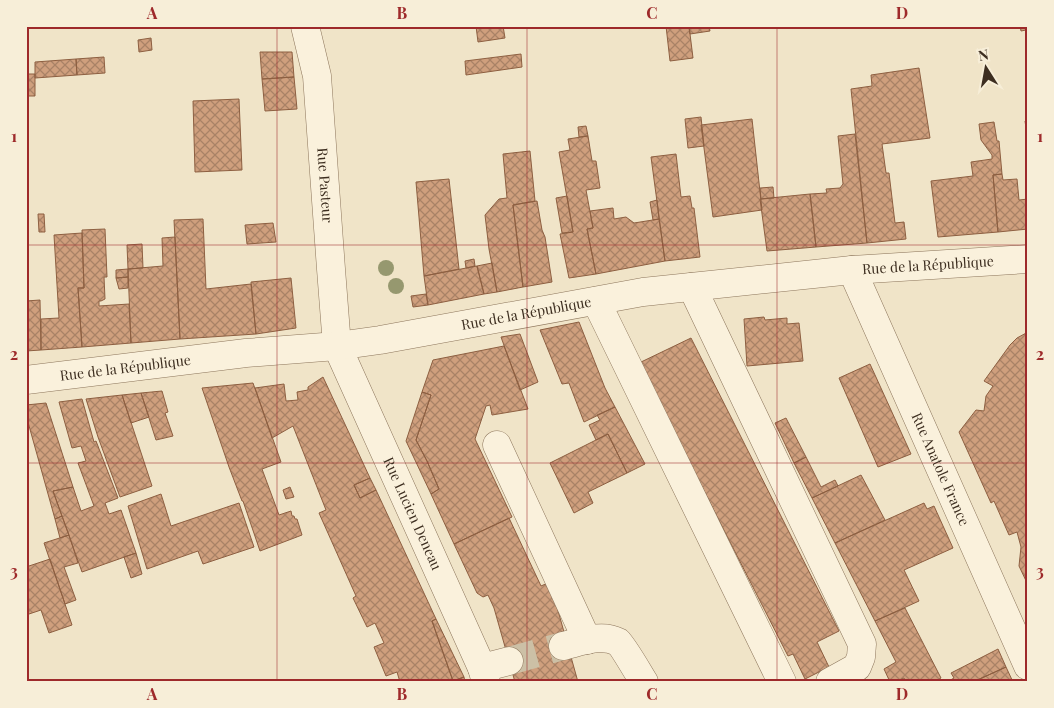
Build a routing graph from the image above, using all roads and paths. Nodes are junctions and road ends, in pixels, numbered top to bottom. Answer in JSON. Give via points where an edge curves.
{"nodes":[{"id":1,"x":305,"y":26,"type":"edge"},
{"id":2,"x":1028,"y":259,"type":"edge"},
{"id":3,"x":852,"y":270,"type":"junction"},
{"id":4,"x":692,"y":287,"type":"junction"},
{"id":5,"x":596,"y":301,"type":"junction"},
{"id":6,"x":337,"y":346,"type":"junction"},
{"id":7,"x":26,"y":380,"type":"edge"},
{"id":8,"x":497,"y":445,"type":"dead end"},
{"id":9,"x":509,"y":661,"type":"tunnel mouth"},
{"id":10,"x":1028,"y":666,"type":"edge"},
{"id":11,"x":484,"y":675,"type":"edge"},
{"id":12,"x":644,"y":682,"type":"edge"},
{"id":13,"x":782,"y":682,"type":"edge"},
{"id":14,"x":830,"y":682,"type":"edge"}],
"edges":[{"from":1,"to":6,"type":"street","name":"Rue Pasteur","via":[[317,76]]},
{"from":2,"to":3,"type":"street","name":"Rue de la République"},
{"from":3,"to":4,"type":"street","name":"Rue de la République"},
{"from":3,"to":10,"type":"street","name":"Rue Anatole France"},
{"from":4,"to":5,"type":"street","name":"Rue de la République"},
{"from":4,"to":14,"type":"street","via":[[862,644],[857,667]]},
{"from":5,"to":6,"type":"street","name":"Rue de la République"},
{"from":5,"to":13,"type":"street"},
{"from":6,"to":7,"type":"street","name":"Rue de la République","via":[[246,353]]},
{"from":6,"to":11,"type":"street","name":"Rue Lucien Deneau"},
{"from":8,"to":12,"type":"street","via":[[575,643],[606,638],[619,643]]},
{"from":9,"to":11,"type":"street"}]}
